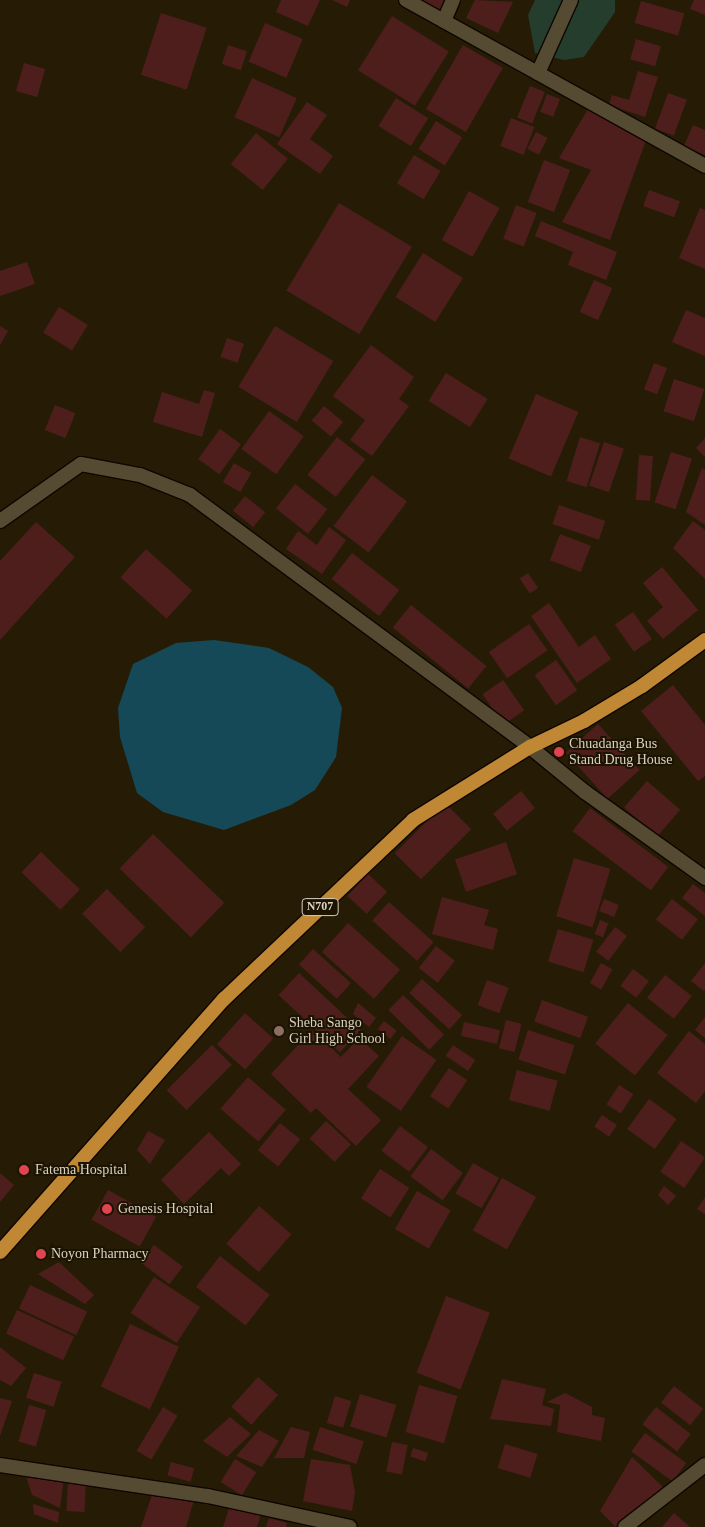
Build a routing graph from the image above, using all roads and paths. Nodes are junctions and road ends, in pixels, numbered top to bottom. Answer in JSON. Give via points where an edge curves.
{"nodes":[{"id":1,"x":406,"y":0,"type":"edge"},
{"id":2,"x":453,"y":0,"type":"edge"},
{"id":3,"x":570,"y":0,"type":"edge"},
{"id":4,"x":444,"y":21,"type":"junction"},
{"id":5,"x":538,"y":73,"type":"junction"},
{"id":6,"x":705,"y":166,"type":"edge"},
{"id":7,"x":0,"y":521,"type":"edge"},
{"id":8,"x":705,"y":640,"type":"edge"},
{"id":9,"x":530,"y":747,"type":"junction"},
{"id":10,"x":705,"y":878,"type":"edge"},
{"id":11,"x":0,"y":1252,"type":"edge"},
{"id":12,"x":0,"y":1465,"type":"edge"},
{"id":13,"x":705,"y":1465,"type":"edge"},
{"id":14,"x":350,"y":1527,"type":"edge"},
{"id":15,"x":625,"y":1527,"type":"edge"}],
"edges":[{"from":1,"to":4,"type":"street"},
{"from":2,"to":4,"type":"street"},
{"from":3,"to":5,"type":"street"},
{"from":4,"to":5,"type":"street"},
{"from":5,"to":6,"type":"street"},
{"from":7,"to":9,"type":"street","via":[[81,464],[140,475],[190,496]]},
{"from":8,"to":9,"type":"highway","number":"N707","via":[[626,696]]},
{"from":9,"to":10,"type":"street","via":[[585,792]]},
{"from":9,"to":11,"type":"highway","number":"N707","via":[[412,820],[224,999]]},
{"from":12,"to":14,"type":"street","via":[[208,1496]]},
{"from":13,"to":15,"type":"street"}]}
